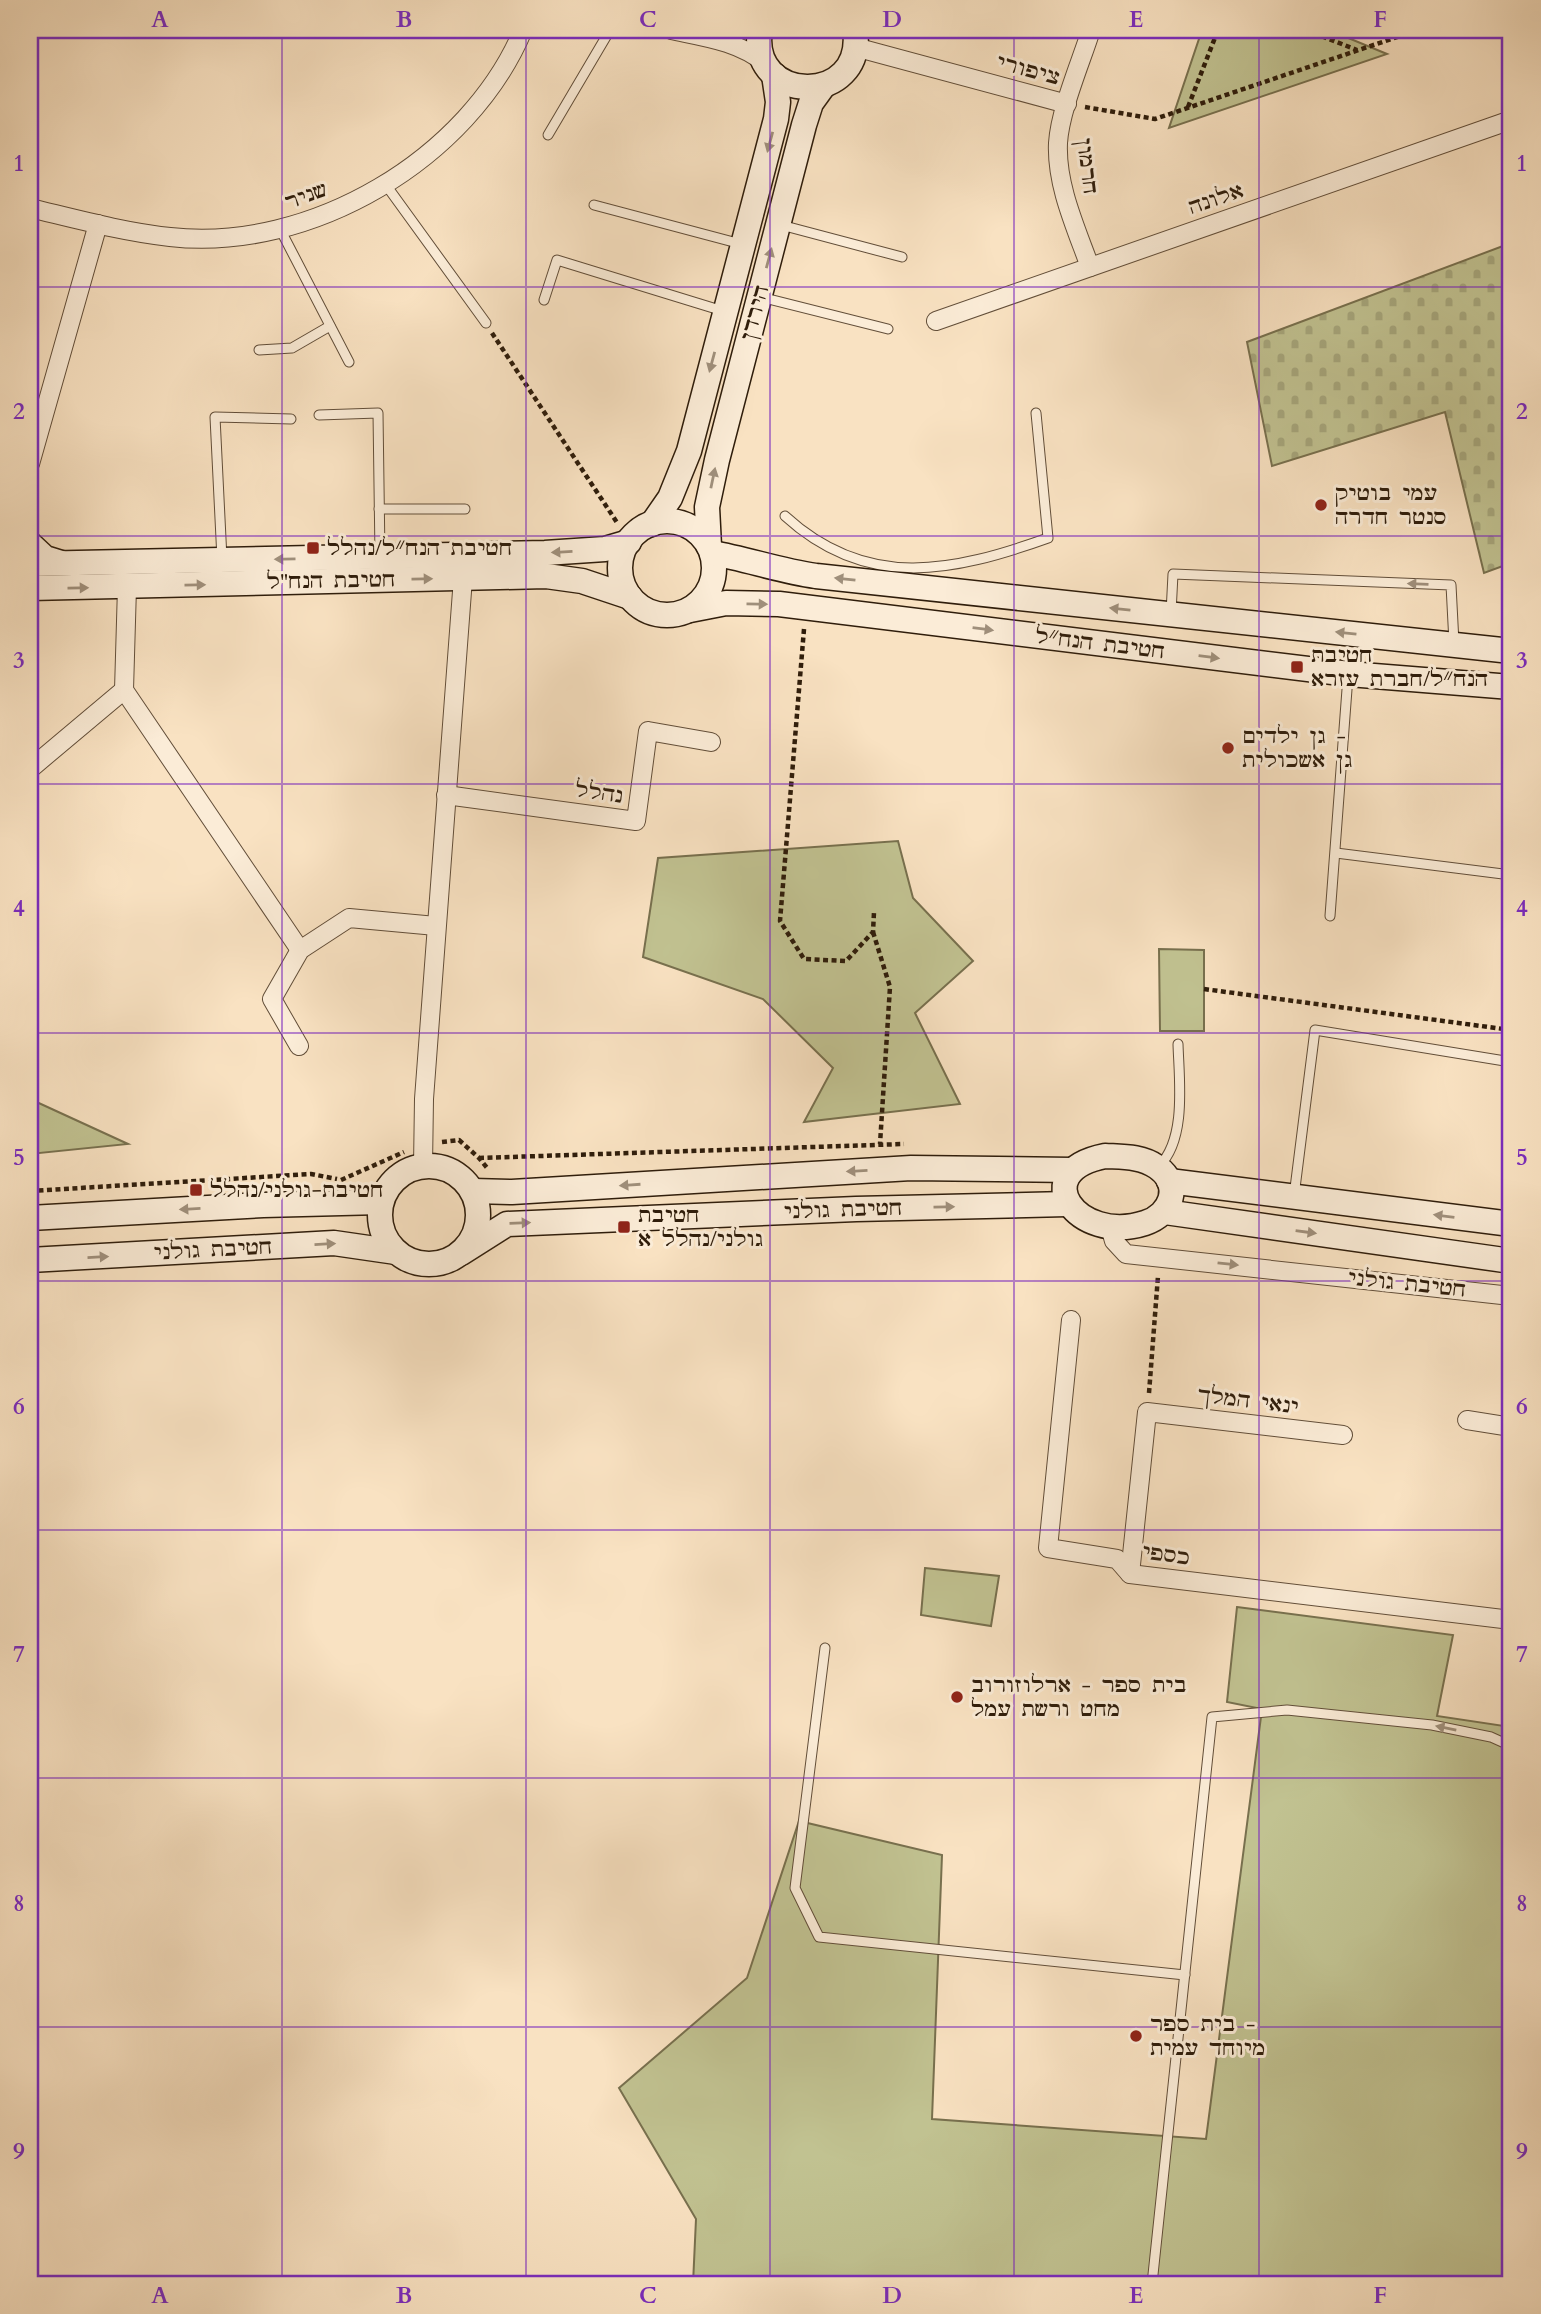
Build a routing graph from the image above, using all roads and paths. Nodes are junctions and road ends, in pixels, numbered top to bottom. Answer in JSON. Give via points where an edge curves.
{"nodes":[{"id":1,"x":523,"y":30,"type":"edge"},
{"id":2,"x":610,"y":30,"type":"edge"},
{"id":3,"x":671,"y":30,"type":"edge"},
{"id":4,"x":760,"y":30,"type":"edge"},
{"id":5,"x":1091,"y":30,"type":"edge"},
{"id":6,"x":1218,"y":30,"type":"edge"},
{"id":7,"x":1306,"y":30,"type":"edge"},
{"id":8,"x":1409,"y":30,"type":"edge"},
{"id":9,"x":855,"y":38,"type":"edge"},
{"id":10,"x":1358,"y":50,"type":"junction"},
{"id":11,"x":770,"y":69,"type":"junction"},
{"id":12,"x":824,"y":85,"type":"junction"},
{"id":13,"x":1067,"y":104,"type":"junction"},
{"id":14,"x":1188,"y":108,"type":"junction"},
{"id":15,"x":1511,"y":120,"type":"edge"},
{"id":16,"x":548,"y":135,"type":"dead end"},
{"id":17,"x":386,"y":185,"type":"junction"},
{"id":18,"x":594,"y":205,"type":"dead end"},
{"id":19,"x":30,"y":208,"type":"edge"},
{"id":20,"x":98,"y":224,"type":"junction"},
{"id":21,"x":778,"y":225,"type":"junction"},
{"id":22,"x":280,"y":229,"type":"junction"},
{"id":23,"x":743,"y":244,"type":"junction"},
{"id":24,"x":901,"y":257,"type":"dead end"},
{"id":25,"x":1090,"y":267,"type":"junction"},
{"id":26,"x":759,"y":296,"type":"junction"},
{"id":27,"x":544,"y":300,"type":"dead end"},
{"id":28,"x":725,"y":312,"type":"junction"},
{"id":29,"x":936,"y":321,"type":"dead end"},
{"id":30,"x":486,"y":323,"type":"joint"},
{"id":31,"x":330,"y":326,"type":"junction"},
{"id":32,"x":888,"y":329,"type":"dead end"},
{"id":33,"x":259,"y":350,"type":"dead end"},
{"id":34,"x":349,"y":362,"type":"dead end"},
{"id":35,"x":1036,"y":413,"type":"dead end"},
{"id":36,"x":319,"y":415,"type":"dead end"},
{"id":37,"x":291,"y":419,"type":"dead end"},
{"id":38,"x":30,"y":464,"type":"edge"},
{"id":39,"x":379,"y":509,"type":"junction"},
{"id":40,"x":465,"y":509,"type":"dead end"},
{"id":41,"x":785,"y":516,"type":"dead end"},
{"id":42,"x":652,"y":524,"type":"junction"},
{"id":43,"x":629,"y":541,"type":"junction"},
{"id":44,"x":30,"y":544,"type":"edge"},
{"id":45,"x":710,"y":549,"type":"junction"},
{"id":46,"x":380,"y":556,"type":"junction"},
{"id":47,"x":222,"y":560,"type":"junction"},
{"id":48,"x":30,"y":564,"type":"edge"},
{"id":49,"x":62,"y":564,"type":"junction"},
{"id":50,"x":901,"y":576,"type":"junction"},
{"id":51,"x":463,"y":578,"type":"junction"},
{"id":52,"x":127,"y":587,"type":"junction"},
{"id":53,"x":30,"y":588,"type":"edge"},
{"id":54,"x":630,"y":597,"type":"junction"},
{"id":55,"x":806,"y":608,"type":"junction"},
{"id":56,"x":690,"y":610,"type":"junction"},
{"id":57,"x":1171,"y":615,"type":"junction"},
{"id":58,"x":1454,"y":645,"type":"junction"},
{"id":59,"x":1511,"y":651,"type":"edge"},
{"id":60,"x":1349,"y":674,"type":"junction"},
{"id":61,"x":1511,"y":687,"type":"edge"},
{"id":62,"x":124,"y":690,"type":"junction"},
{"id":63,"x":711,"y":742,"type":"dead end"},
{"id":64,"x":30,"y":769,"type":"edge"},
{"id":65,"x":446,"y":795,"type":"junction"},
{"id":66,"x":1336,"y":853,"type":"junction"},
{"id":67,"x":1511,"y":875,"type":"edge"},
{"id":68,"x":874,"y":912,"type":"dead end"},
{"id":69,"x":1329,"y":916,"type":"dead end"},
{"id":70,"x":436,"y":926,"type":"junction"},
{"id":71,"x":873,"y":932,"type":"junction"},
{"id":72,"x":300,"y":950,"type":"junction"},
{"id":73,"x":1204,"y":989,"type":"dead end"},
{"id":74,"x":1511,"y":1030,"type":"edge"},
{"id":75,"x":1178,"y":1044,"type":"dead end"},
{"id":76,"x":299,"y":1046,"type":"dead end"},
{"id":77,"x":1511,"y":1062,"type":"edge"},
{"id":78,"x":423,"y":1166,"type":"junction"},
{"id":79,"x":879,"y":1170,"type":"junction"},
{"id":80,"x":1072,"y":1170,"type":"junction"},
{"id":81,"x":1163,"y":1174,"type":"junction"},
{"id":82,"x":341,"y":1180,"type":"dead end"},
{"id":83,"x":30,"y":1191,"type":"edge"},
{"id":84,"x":473,"y":1191,"type":"junction"},
{"id":85,"x":1294,"y":1197,"type":"junction"},
{"id":86,"x":381,"y":1202,"type":"junction"},
{"id":87,"x":1067,"y":1204,"type":"junction"},
{"id":88,"x":1165,"y":1212,"type":"junction"},
{"id":89,"x":30,"y":1217,"type":"edge"},
{"id":90,"x":1511,"y":1224,"type":"edge"},
{"id":91,"x":1110,"y":1227,"type":"junction"},
{"id":92,"x":396,"y":1252,"type":"junction"},
{"id":93,"x":461,"y":1253,"type":"junction"},
{"id":94,"x":1160,"y":1257,"type":"junction"},
{"id":95,"x":30,"y":1260,"type":"edge"},
{"id":96,"x":1511,"y":1261,"type":"edge"},
{"id":97,"x":1511,"y":1296,"type":"edge"},
{"id":98,"x":1071,"y":1320,"type":"dead end"},
{"id":99,"x":1147,"y":1412,"type":"junction"},
{"id":100,"x":1467,"y":1420,"type":"dead end"},
{"id":101,"x":1511,"y":1427,"type":"edge"},
{"id":102,"x":1343,"y":1435,"type":"dead end"},
{"id":103,"x":1130,"y":1574,"type":"junction"},
{"id":104,"x":1511,"y":1620,"type":"edge"},
{"id":105,"x":825,"y":1648,"type":"dead end"},
{"id":106,"x":1511,"y":1746,"type":"edge"},
{"id":107,"x":1185,"y":1975,"type":"junction"},
{"id":108,"x":1152,"y":2284,"type":"edge"}],
"edges":[{"from":1,"to":17,"type":"street","name":"שניר","via":[[497,77],[466,117],[428,154]]},
{"from":2,"to":16,"type":"lane"},
{"from":3,"to":11,"type":"street","via":[[732,44]]},
{"from":4,"to":11,"type":"street","name":"הירדן","via":[[760,48]]},
{"from":5,"to":13,"type":"street","name":"חרמון"},
{"from":6,"to":14,"type":"path"},
{"from":7,"to":10,"type":"path"},
{"from":8,"to":10,"type":"path"},
{"from":9,"to":12,"type":"street","name":"הירדן","via":[[847,68]]},
{"from":9,"to":13,"type":"street","name":"ציפורי"},
{"from":10,"to":14,"type":"path"},
{"from":11,"to":12,"type":"street","via":[[800,88]]},
{"from":11,"to":23,"type":"street","name":"הירדן","one_way":true,"via":[[778,102],[776,119]]},
{"from":12,"to":21,"type":"street","name":"הירדן","via":[[811,103]]},
{"from":13,"to":14,"type":"path","via":[[1155,119]]},
{"from":13,"to":25,"type":"street","name":"חרמון","via":[[1058,144],[1060,171]]},
{"from":15,"to":25,"type":"street","name":"אלונה"},
{"from":17,"to":22,"type":"street","name":"שניר","via":[[338,210]]},
{"from":17,"to":30,"type":"lane"},
{"from":18,"to":23,"type":"lane"},
{"from":19,"to":20,"type":"street","name":"שניר"},
{"from":20,"to":22,"type":"street","name":"שניר","via":[[172,237],[230,237]]},
{"from":20,"to":38,"type":"street"},
{"from":21,"to":24,"type":"lane"},
{"from":26,"to":21,"type":"street","name":"הירדן","one_way":true},
{"from":22,"to":31,"type":"lane"},
{"from":23,"to":28,"type":"street","name":"הירדן"},
{"from":25,"to":29,"type":"street","name":"אלונה"},
{"from":26,"to":32,"type":"lane"},
{"from":45,"to":26,"type":"street","name":"הירדן","one_way":true,"via":[[707,507]]},
{"from":27,"to":28,"type":"lane","via":[[557,260]]},
{"from":28,"to":42,"type":"street","name":"הירדן","one_way":true,"via":[[689,451],[670,498]]},
{"from":30,"to":43,"type":"path"},
{"from":31,"to":33,"type":"lane","via":[[292,348]]},
{"from":31,"to":34,"type":"lane"},
{"from":35,"to":50,"type":"lane","via":[[1048,538],[975,561]]},
{"from":36,"to":39,"type":"lane","via":[[378,414]]},
{"from":37,"to":47,"type":"lane","via":[[215,417]]},
{"from":39,"to":40,"type":"lane"},
{"from":39,"to":46,"type":"lane"},
{"from":41,"to":50,"type":"lane","via":[[840,554]]},
{"from":42,"to":43,"type":"street"},
{"from":42,"to":45,"type":"street","via":[[688,526]]},
{"from":43,"to":46,"type":"street","name":"חטיבת הנח\"ל","one_way":true,"via":[[577,551]]},
{"from":43,"to":54,"type":"street","via":[[621,569]]},
{"from":44,"to":49,"type":"street","via":[[45,558]]},
{"from":50,"to":45,"type":"street","name":"חטיבת הנח״ל","one_way":true,"via":[[787,572]]},
{"from":45,"to":56,"type":"street","via":[[712,582]]},
{"from":46,"to":47,"type":"street","name":"חטיבת הנח\"ל","one_way":true},
{"from":47,"to":49,"type":"street","name":"חטיבת הנח\"ל"},
{"from":48,"to":49,"type":"street","name":"חטיבת הנח\"ל"},
{"from":57,"to":50,"type":"street","name":"חטיבת הנח״ל","one_way":true},
{"from":52,"to":51,"type":"street","name":"חטיבת הנח\"ל","one_way":true},
{"from":51,"to":54,"type":"street","name":"חטיבת הנח\"ל","via":[[546,576],[582,581]]},
{"from":51,"to":65,"type":"street"},
{"from":53,"to":52,"type":"street","name":"חטיבת הנח\"ל","one_way":true},
{"from":52,"to":62,"type":"street"},
{"from":54,"to":56,"type":"street","via":[[660,615]]},
{"from":56,"to":55,"type":"street","name":"חטיבת הנח״ל","one_way":true,"via":[[726,603]]},
{"from":55,"to":60,"type":"street","name":"חטיבת הנח״ל","one_way":true},
{"from":55,"to":71,"type":"path","via":[[780,921],[804,959],[846,961]]},
{"from":58,"to":57,"type":"street","name":"חטיבת הנח״ל","one_way":true},
{"from":58,"to":57,"type":"lane","one_way":true,"via":[[1451,585],[1173,574]]},
{"from":58,"to":59,"type":"street","name":"חטיבת הנח״ל"},
{"from":60,"to":61,"type":"street","name":"חטיבת הנח״ל"},
{"from":60,"to":66,"type":"lane"},
{"from":62,"to":64,"type":"street"},
{"from":62,"to":72,"type":"street"},
{"from":63,"to":65,"type":"street","name":"נהלל","via":[[649,731],[636,821]]},
{"from":65,"to":70,"type":"street"},
{"from":66,"to":67,"type":"lane"},
{"from":66,"to":69,"type":"lane"},
{"from":68,"to":71,"type":"path"},
{"from":70,"to":72,"type":"street","via":[[349,918]]},
{"from":70,"to":78,"type":"street"},
{"from":71,"to":79,"type":"path","via":[[890,988]]},
{"from":72,"to":76,"type":"street","via":[[272,999]]},
{"from":73,"to":74,"type":"path"},
{"from":75,"to":81,"type":"lane","via":[[1179,1122]]},
{"from":77,"to":85,"type":"lane","via":[[1315,1030]]},
{"from":78,"to":84,"type":"street","via":[[452,1171]]},
{"from":78,"to":86,"type":"street","via":[[396,1177]]},
{"from":79,"to":80,"type":"street","name":"חטיבת גולני"},
{"from":79,"to":84,"type":"street","name":"חטיבת גולני","one_way":true},
{"from":80,"to":81,"type":"street","via":[[1105,1156],[1138,1158]]},
{"from":80,"to":87,"type":"street","via":[[1065,1187]]},
{"from":81,"to":85,"type":"street"},
{"from":81,"to":88,"type":"street","via":[[1173,1197]]},
{"from":82,"to":83,"type":"path","via":[[312,1174]]},
{"from":84,"to":93,"type":"street","via":[[478,1224]]},
{"from":90,"to":85,"type":"street","one_way":true},
{"from":86,"to":89,"type":"street","name":"חטיבת גולני","one_way":true},
{"from":86,"to":92,"type":"street","via":[[381,1230]]},
{"from":87,"to":91,"type":"street","via":[[1077,1214]]},
{"from":93,"to":87,"type":"street","name":"חטיבת גולני","one_way":true,"via":[[507,1224]]},
{"from":88,"to":91,"type":"street","via":[[1143,1224]]},
{"from":88,"to":96,"type":"street","name":"חטיבת גולני","one_way":true},
{"from":91,"to":94,"type":"street","name":"חטיבת גולני","via":[[1114,1241],[1126,1254]]},
{"from":92,"to":93,"type":"street","via":[[428,1264]]},
{"from":95,"to":92,"type":"street","name":"חטיבת גולני","one_way":true,"via":[[334,1243]]},
{"from":94,"to":97,"type":"street","name":"חטיבת גולני","one_way":true},
{"from":94,"to":99,"type":"path"},
{"from":98,"to":103,"type":"street","name":"כספי","via":[[1048,1548],[1116,1559]]},
{"from":99,"to":102,"type":"street","name":"ינאי המלך"},
{"from":99,"to":103,"type":"street"},
{"from":100,"to":101,"type":"street"},
{"from":103,"to":104,"type":"street","name":"כספי"},
{"from":105,"to":107,"type":"lane","via":[[795,1888],[819,1937]]},
{"from":106,"to":107,"type":"lane","one_way":true,"via":[[1491,1737],[1432,1725],[1287,1710],[1212,1717]]},
{"from":107,"to":108,"type":"lane"}]}
